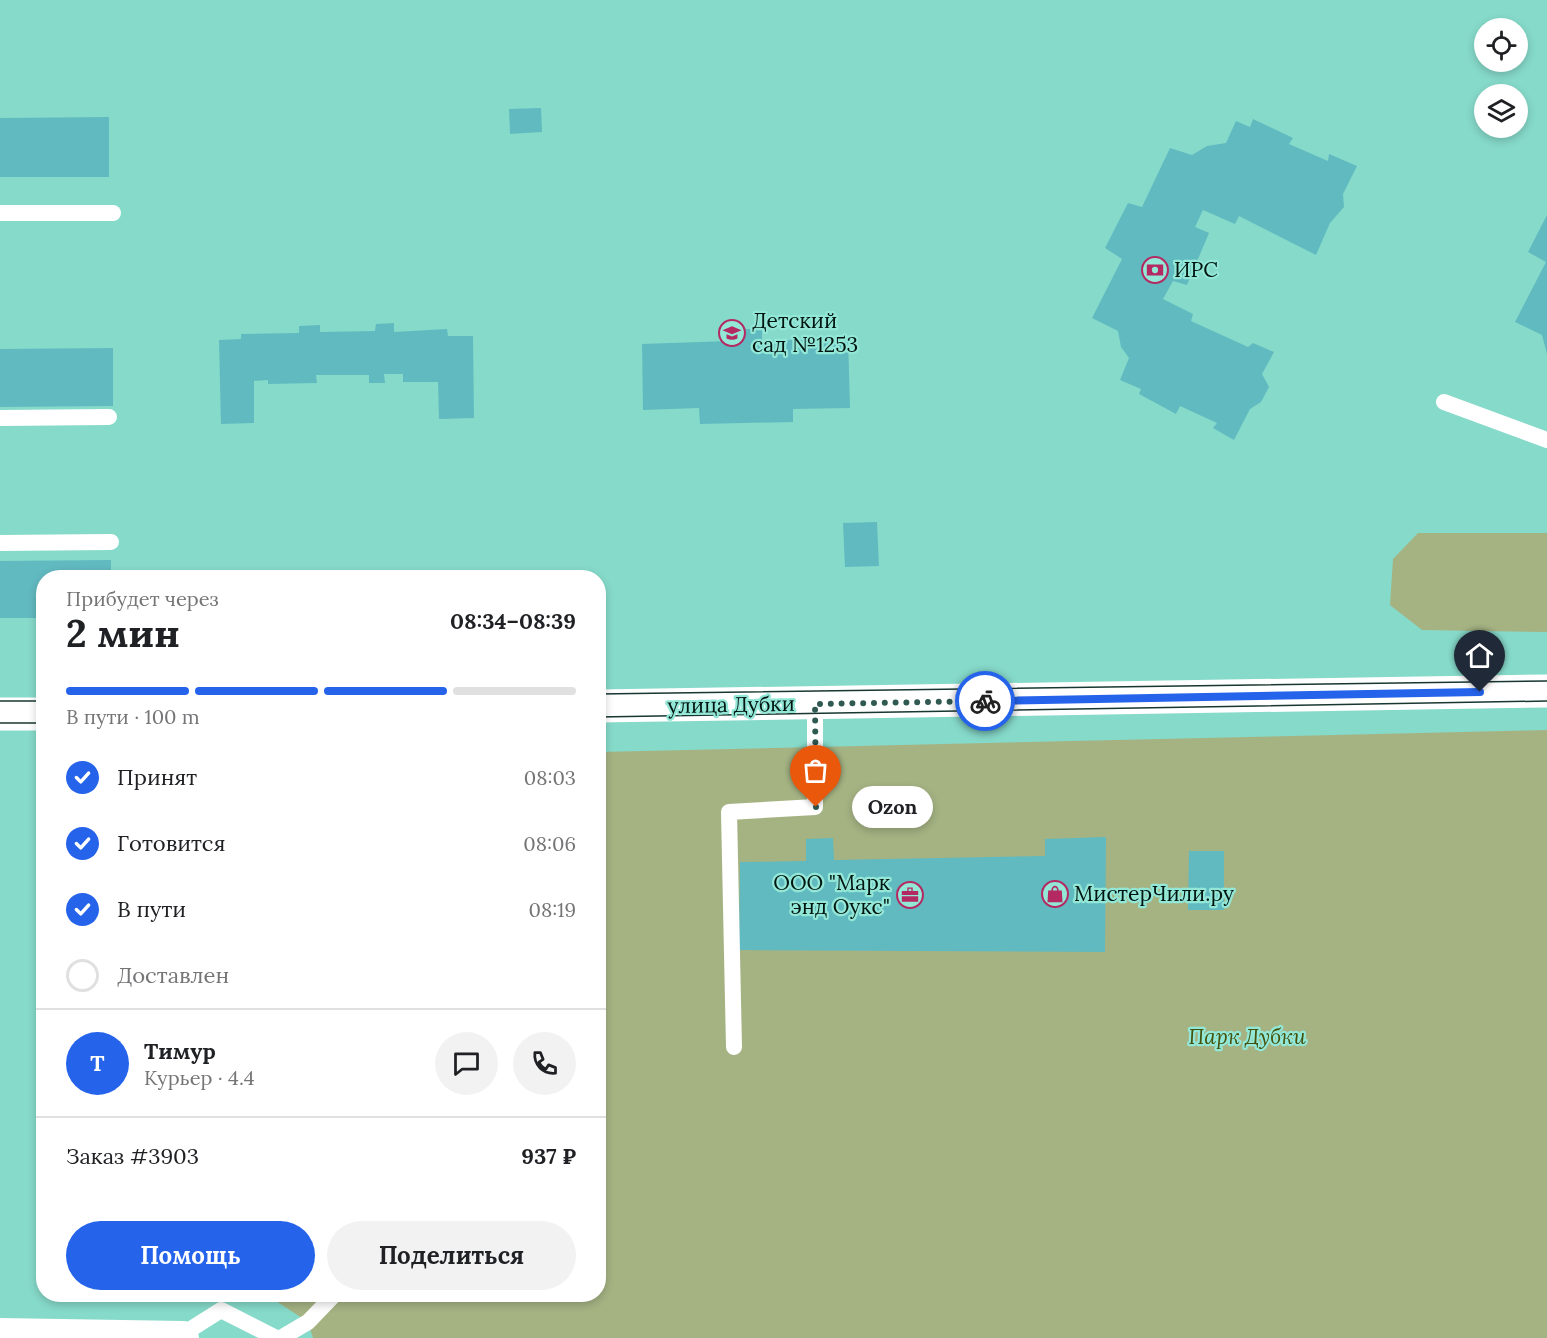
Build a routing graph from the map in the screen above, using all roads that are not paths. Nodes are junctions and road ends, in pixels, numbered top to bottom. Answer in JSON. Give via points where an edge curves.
{"nodes":[{"id":1,"x":0,"y":213,"type":"edge"},
{"id":2,"x":113,"y":213,"type":"dead end"},
{"id":3,"x":1444,"y":402,"type":"dead end"},
{"id":4,"x":110,"y":417,"type":"dead end"},
{"id":5,"x":0,"y":418,"type":"edge"},
{"id":6,"x":1547,"y":440,"type":"edge"},
{"id":7,"x":111,"y":542,"type":"dead end"},
{"id":8,"x":0,"y":543,"type":"edge"},
{"id":9,"x":1547,"y":691,"type":"edge"},
{"id":10,"x":815,"y":704,"type":"junction"},
{"id":11,"x":606,"y":706,"type":"edge"},
{"id":12,"x":0,"y":714,"type":"edge"},
{"id":13,"x":36,"y":714,"type":"edge"},
{"id":14,"x":734,"y":1047,"type":"dead end"},
{"id":15,"x":327,"y":1302,"type":"edge"},
{"id":16,"x":0,"y":1331,"type":"edge"},
{"id":17,"x":184,"y":1336,"type":"edge"},
{"id":18,"x":276,"y":1338,"type":"edge"},
{"id":19,"x":281,"y":1338,"type":"edge"}],
"edges":[{"from":1,"to":2,"type":"lane"},
{"from":3,"to":6,"type":"lane"},
{"from":4,"to":5,"type":"lane"},
{"from":7,"to":8,"type":"lane"},
{"from":9,"to":10,"type":"street","name":"улица Дубки"},
{"from":10,"to":11,"type":"street","name":"улица Дубки"},
{"from":10,"to":14,"type":"lane","via":[[816,807],[729,812]]},
{"from":12,"to":13,"type":"street"},
{"from":15,"to":19,"type":"lane","via":[[308,1322]]},
{"from":16,"to":17,"type":"street"},
{"from":17,"to":18,"type":"lane","via":[[221,1310]]}]}
